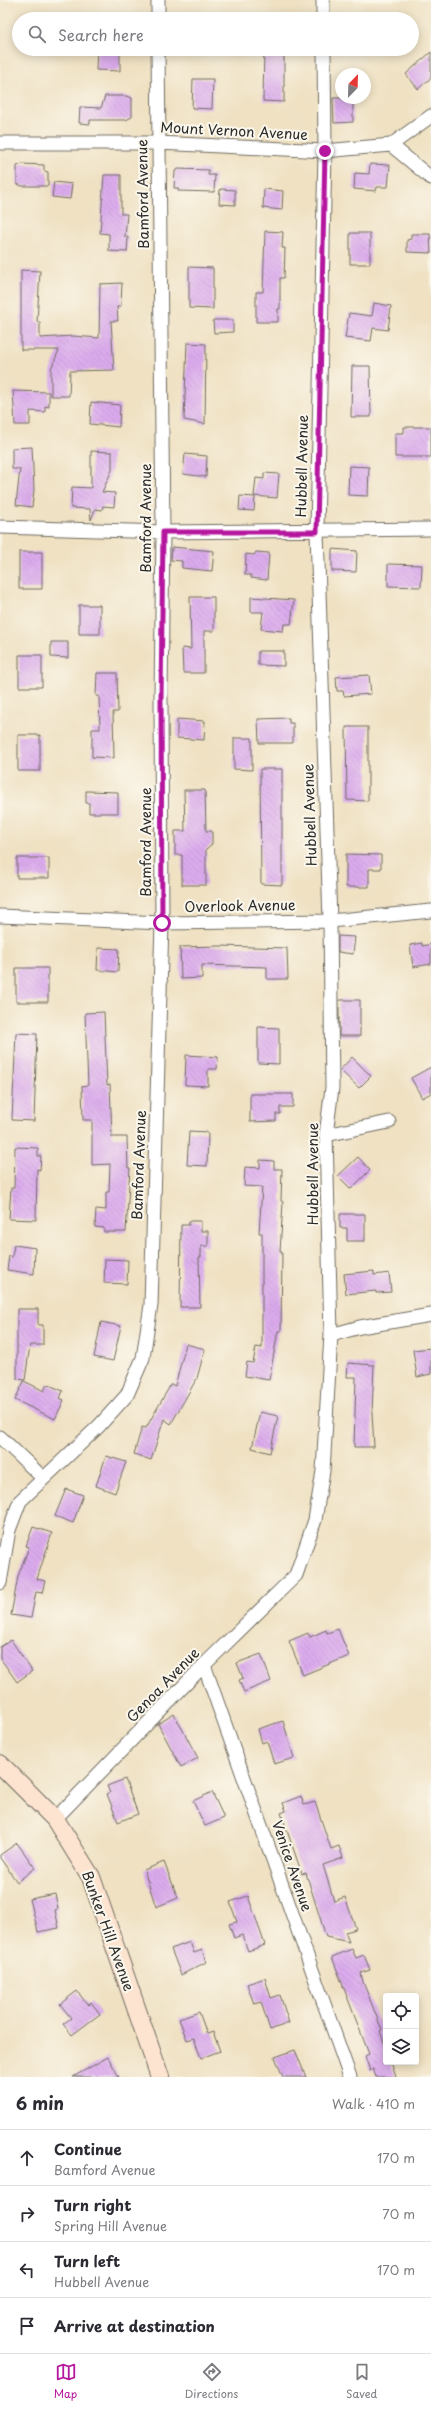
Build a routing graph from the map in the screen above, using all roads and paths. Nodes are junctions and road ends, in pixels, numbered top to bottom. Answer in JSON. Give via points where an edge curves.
{"nodes":[{"id":1,"x":158,"y":0,"type":"edge"},
{"id":2,"x":323,"y":0,"type":"edge"},
{"id":3,"x":158,"y":12,"type":"edge"},
{"id":4,"x":323,"y":12,"type":"edge"},
{"id":5,"x":158,"y":56,"type":"edge"},
{"id":6,"x":324,"y":56,"type":"edge"},
{"id":7,"x":431,"y":116,"type":"edge"},
{"id":8,"x":0,"y":143,"type":"edge"},
{"id":9,"x":158,"y":143,"type":"junction"},
{"id":10,"x":391,"y":145,"type":"junction"},
{"id":11,"x":325,"y":151,"type":"junction"},
{"id":12,"x":431,"y":178,"type":"edge"},
{"id":13,"x":0,"y":527,"type":"edge"},
{"id":14,"x":431,"y":529,"type":"edge"},
{"id":15,"x":163,"y":532,"type":"junction"},
{"id":16,"x":317,"y":532,"type":"junction"},
{"id":17,"x":431,"y":911,"type":"edge"},
{"id":18,"x":0,"y":916,"type":"edge"},
{"id":19,"x":330,"y":921,"type":"junction"},
{"id":20,"x":162,"y":923,"type":"junction"},
{"id":21,"x":389,"y":1122,"type":"dead end"},
{"id":22,"x":326,"y":1135,"type":"junction"},
{"id":23,"x":431,"y":1316,"type":"edge"},
{"id":24,"x":331,"y":1335,"type":"junction"},
{"id":25,"x":0,"y":1437,"type":"edge"},
{"id":26,"x":43,"y":1478,"type":"junction"},
{"id":27,"x":296,"y":1575,"type":"joint"},
{"id":28,"x":0,"y":1583,"type":"edge"},
{"id":29,"x":204,"y":1665,"type":"junction"},
{"id":30,"x":0,"y":1764,"type":"edge"},
{"id":31,"x":55,"y":1819,"type":"junction"},
{"id":32,"x":160,"y":2077,"type":"edge"},
{"id":33,"x":350,"y":2077,"type":"edge"}],
"edges":[{"from":1,"to":3,"type":"street"},
{"from":2,"to":4,"type":"street"},
{"from":5,"to":9,"type":"street","name":"Bamford Avenue"},
{"from":6,"to":11,"type":"street","name":"Hubbell Avenue"},
{"from":7,"to":10,"type":"street"},
{"from":8,"to":9,"type":"street","name":"Mount Vernon Avenue"},
{"from":9,"to":11,"type":"street","name":"Mount Vernon Avenue"},
{"from":9,"to":15,"type":"street","name":"Bamford Avenue"},
{"from":10,"to":11,"type":"street","name":"Mount Vernon Avenue"},
{"from":10,"to":12,"type":"street"},
{"from":11,"to":16,"type":"street","name":"Hubbell Avenue"},
{"from":13,"to":15,"type":"street"},
{"from":14,"to":16,"type":"street"},
{"from":15,"to":16,"type":"street"},
{"from":15,"to":20,"type":"street","name":"Bamford Avenue"},
{"from":16,"to":19,"type":"street","name":"Hubbell Avenue"},
{"from":17,"to":19,"type":"street","name":"Overlook Avenue"},
{"from":18,"to":20,"type":"street","name":"Overlook Avenue"},
{"from":19,"to":20,"type":"street","name":"Overlook Avenue"},
{"from":19,"to":22,"type":"street","name":"Hubbell Avenue","via":[[332,1088]]},
{"from":20,"to":26,"type":"street","name":"Bamford Avenue","via":[[151,1305],[143,1358],[127,1395],[99,1426]]},
{"from":21,"to":22,"type":"street"},
{"from":22,"to":24,"type":"street","name":"Hubbell Avenue"},
{"from":23,"to":24,"type":"street","via":[[360,1327]]},
{"from":24,"to":27,"type":"street","name":"Hubbell Avenue","via":[[323,1471],[315,1520]]},
{"from":25,"to":26,"type":"street"},
{"from":26,"to":28,"type":"street","name":"Bamford Avenue","via":[[20,1501],[9,1530]]},
{"from":27,"to":29,"type":"street","name":"Genoa Avenue"},
{"from":29,"to":31,"type":"street","name":"Genoa Avenue"},
{"from":29,"to":33,"type":"street","name":"Venice Avenue"},
{"from":30,"to":31,"type":"main road","name":"Bunker Hill Avenue"},
{"from":31,"to":32,"type":"main road","name":"Bunker Hill Avenue","via":[[90,1877]]}]}
